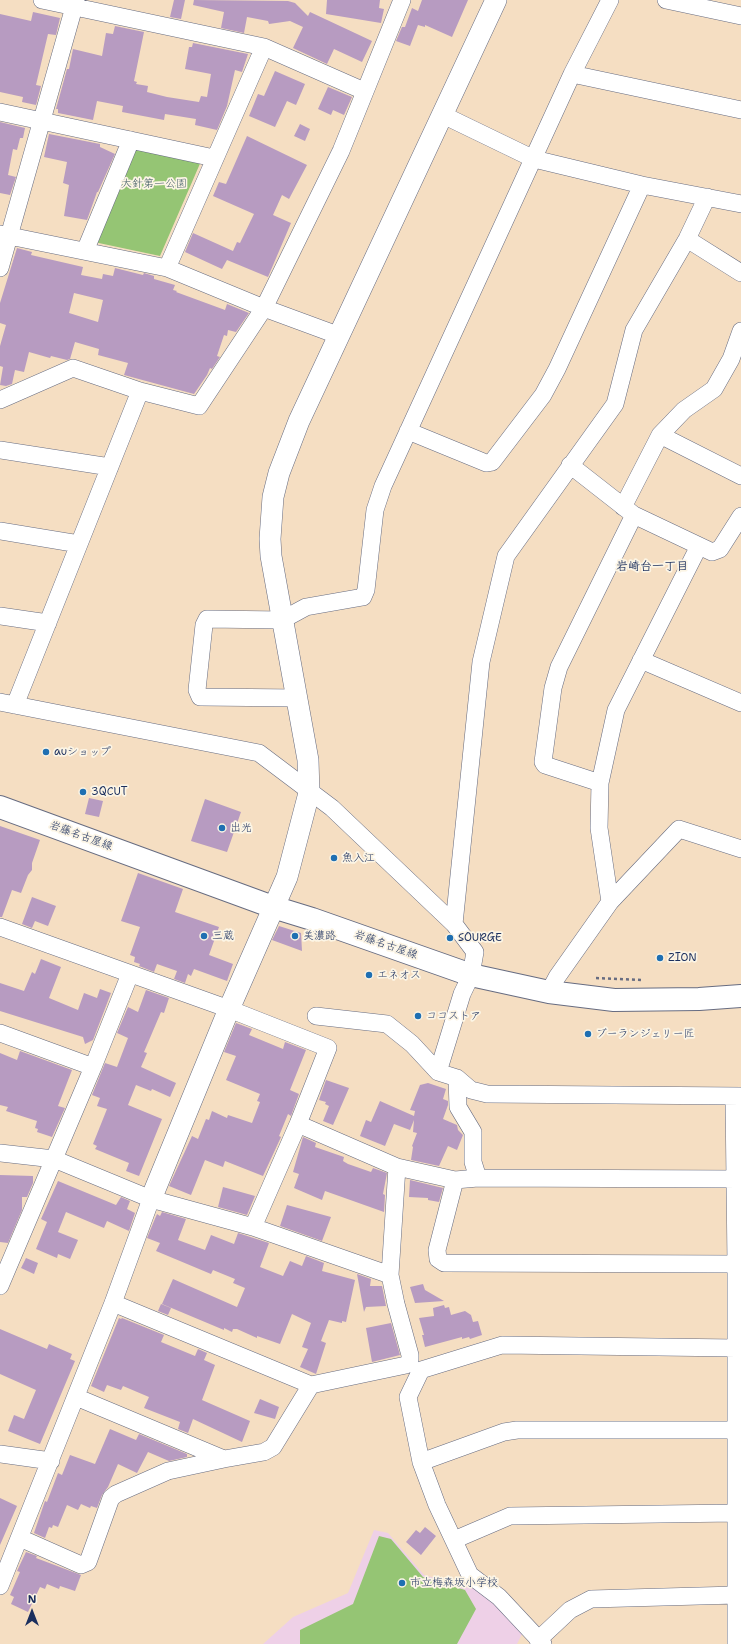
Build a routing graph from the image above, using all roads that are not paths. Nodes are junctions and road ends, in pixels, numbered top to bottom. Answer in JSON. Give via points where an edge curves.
{"nodes":[{"id":1,"x":42,"y":0,"type":"edge"},
{"id":2,"x":402,"y":0,"type":"edge"},
{"id":3,"x":496,"y":0,"type":"edge"},
{"id":4,"x":610,"y":0,"type":"edge"},
{"id":5,"x":666,"y":0,"type":"edge"},
{"id":6,"x":75,"y":3,"type":"edge"},
{"id":7,"x":741,"y":16,"type":"edge"},
{"id":8,"x":264,"y":47,"type":"junction"},
{"id":9,"x":572,"y":74,"type":"junction"},
{"id":10,"x":364,"y":91,"type":"junction"},
{"id":11,"x":741,"y":110,"type":"edge"},
{"id":12,"x":0,"y":112,"type":"edge"},
{"id":13,"x":444,"y":115,"type":"junction"},
{"id":14,"x":43,"y":121,"type":"junction"},
{"id":15,"x":131,"y":140,"type":"junction"},
{"id":16,"x":214,"y":158,"type":"junction"},
{"id":17,"x":534,"y":159,"type":"junction"},
{"id":18,"x":642,"y":185,"type":"junction"},
{"id":19,"x":707,"y":197,"type":"junction"},
{"id":20,"x":741,"y":204,"type":"edge"},
{"id":21,"x":4,"y":235,"type":"edge"},
{"id":22,"x":687,"y":239,"type":"junction"},
{"id":23,"x":85,"y":251,"type":"junction"},
{"id":24,"x":0,"y":268,"type":"edge"},
{"id":25,"x":167,"y":268,"type":"junction"},
{"id":26,"x":741,"y":273,"type":"edge"},
{"id":27,"x":264,"y":308,"type":"junction"},
{"id":28,"x":741,"y":331,"type":"edge"},
{"id":29,"x":340,"y":336,"type":"junction"},
{"id":30,"x":736,"y":362,"type":"edge"},
{"id":31,"x":140,"y":391,"type":"junction"},
{"id":32,"x":0,"y":400,"type":"edge"},
{"id":33,"x":408,"y":431,"type":"junction"},
{"id":34,"x":660,"y":435,"type":"junction"},
{"id":35,"x":0,"y":450,"type":"edge"},
{"id":36,"x":570,"y":465,"type":"junction"},
{"id":37,"x":110,"y":467,"type":"junction"},
{"id":38,"x":741,"y":476,"type":"edge"},
{"id":39,"x":628,"y":511,"type":"junction"},
{"id":40,"x":741,"y":516,"type":"edge"},
{"id":41,"x":0,"y":531,"type":"edge"},
{"id":42,"x":79,"y":544,"type":"junction"},
{"id":43,"x":699,"y":546,"type":"junction"},
{"id":44,"x":0,"y":616,"type":"edge"},
{"id":45,"x":282,"y":620,"type":"junction"},
{"id":46,"x":48,"y":623,"type":"junction"},
{"id":47,"x":641,"y":660,"type":"junction"},
{"id":48,"x":298,"y":698,"type":"junction"},
{"id":49,"x":8,"y":703,"type":"edge"},
{"id":50,"x":741,"y":703,"type":"edge"},
{"id":51,"x":600,"y":783,"type":"junction"},
{"id":52,"x":309,"y":793,"type":"junction"},
{"id":53,"x":0,"y":806,"type":"edge"},
{"id":54,"x":741,"y":849,"type":"edge"},
{"id":55,"x":610,"y":902,"type":"junction"},
{"id":56,"x":273,"y":907,"type":"junction"},
{"id":57,"x":454,"y":924,"type":"junction"},
{"id":58,"x":0,"y":927,"type":"edge"},
{"id":59,"x":130,"y":974,"type":"junction"},
{"id":60,"x":471,"y":975,"type":"junction"},
{"id":61,"x":549,"y":992,"type":"junction"},
{"id":62,"x":741,"y":996,"type":"edge"},
{"id":63,"x":229,"y":1010,"type":"junction"},
{"id":64,"x":316,"y":1016,"type":"dead end"},
{"id":65,"x":0,"y":1033,"type":"edge"},
{"id":66,"x":93,"y":1067,"type":"junction"},
{"id":67,"x":438,"y":1072,"type":"junction"},
{"id":68,"x":457,"y":1078,"type":"junction"},
{"id":69,"x":737,"y":1097,"type":"edge"},
{"id":70,"x":298,"y":1124,"type":"junction"},
{"id":71,"x":0,"y":1153,"type":"edge"},
{"id":72,"x":54,"y":1159,"type":"junction"},
{"id":73,"x":397,"y":1167,"type":"junction"},
{"id":74,"x":478,"y":1178,"type":"junction"},
{"id":75,"x":455,"y":1180,"type":"junction"},
{"id":76,"x":738,"y":1180,"type":"edge"},
{"id":77,"x":151,"y":1199,"type":"junction"},
{"id":78,"x":253,"y":1228,"type":"junction"},
{"id":79,"x":6,"y":1255,"type":"edge"},
{"id":80,"x":736,"y":1264,"type":"junction"},
{"id":81,"x":390,"y":1275,"type":"junction"},
{"id":82,"x":0,"y":1286,"type":"edge"},
{"id":83,"x":113,"y":1303,"type":"junction"},
{"id":84,"x":736,"y":1348,"type":"junction"},
{"id":85,"x":311,"y":1385,"type":"junction"},
{"id":86,"x":76,"y":1397,"type":"junction"},
{"id":87,"x":739,"y":1430,"type":"edge"},
{"id":88,"x":0,"y":1454,"type":"edge"},
{"id":89,"x":224,"y":1459,"type":"junction"},
{"id":90,"x":51,"y":1460,"type":"junction"},
{"id":91,"x":421,"y":1462,"type":"junction"},
{"id":92,"x":736,"y":1514,"type":"junction"},
{"id":93,"x":20,"y":1538,"type":"junction"},
{"id":94,"x":454,"y":1540,"type":"junction"},
{"id":95,"x":0,"y":1586,"type":"edge"},
{"id":96,"x":738,"y":1601,"type":"edge"},
{"id":97,"x":541,"y":1642,"type":"edge"},
{"id":98,"x":736,"y":1644,"type":"edge"}],
"edges":[{"from":1,"to":6,"type":"street"},
{"from":2,"to":10,"type":"street"},
{"from":3,"to":13,"type":"street"},
{"from":4,"to":9,"type":"street"},
{"from":5,"to":7,"type":"street"},
{"from":6,"to":8,"type":"street"},
{"from":6,"to":14,"type":"street"},
{"from":8,"to":10,"type":"street"},
{"from":8,"to":16,"type":"street"},
{"from":9,"to":11,"type":"street"},
{"from":9,"to":17,"type":"street"},
{"from":10,"to":27,"type":"street","via":[[341,151]]},
{"from":12,"to":14,"type":"street"},
{"from":13,"to":17,"type":"street"},
{"from":13,"to":29,"type":"street"},
{"from":14,"to":15,"type":"street"},
{"from":14,"to":21,"type":"street"},
{"from":15,"to":16,"type":"street"},
{"from":15,"to":23,"type":"street"},
{"from":16,"to":25,"type":"street"},
{"from":17,"to":18,"type":"street"},
{"from":17,"to":33,"type":"street"},
{"from":18,"to":19,"type":"street"},
{"from":18,"to":33,"type":"street","via":[[543,395],[492,462],[486,464]]},
{"from":19,"to":20,"type":"street"},
{"from":19,"to":22,"type":"street"},
{"from":21,"to":23,"type":"street"},
{"from":21,"to":24,"type":"street"},
{"from":22,"to":26,"type":"street"},
{"from":22,"to":36,"type":"street","via":[[634,330],[615,404]]},
{"from":23,"to":25,"type":"street"},
{"from":25,"to":27,"type":"street"},
{"from":27,"to":29,"type":"street"},
{"from":27,"to":31,"type":"street","via":[[199,406]]},
{"from":28,"to":30,"type":"street"},
{"from":29,"to":45,"type":"street","via":[[299,421],[279,473],[273,497],[271,556]]},
{"from":30,"to":34,"type":"street","via":[[714,389],[684,410]]},
{"from":31,"to":32,"type":"street","via":[[73,368]]},
{"from":31,"to":37,"type":"street"},
{"from":33,"to":45,"type":"street","via":[[375,510],[366,590],[363,597],[306,607]]},
{"from":34,"to":38,"type":"street"},
{"from":34,"to":39,"type":"street"},
{"from":35,"to":37,"type":"street"},
{"from":36,"to":39,"type":"street"},
{"from":36,"to":57,"type":"street","via":[[506,556],[481,662]]},
{"from":37,"to":42,"type":"street"},
{"from":39,"to":43,"type":"street"},
{"from":39,"to":51,"type":"street","via":[[559,667],[553,688],[544,754],[545,765]]},
{"from":40,"to":43,"type":"street","via":[[720,549],[712,552]]},
{"from":41,"to":42,"type":"street"},
{"from":42,"to":46,"type":"street"},
{"from":43,"to":47,"type":"street"},
{"from":44,"to":46,"type":"street"},
{"from":45,"to":48,"type":"street"},
{"from":45,"to":48,"type":"street","via":[[207,619],[204,625],[197,690],[200,696]]},
{"from":46,"to":49,"type":"street"},
{"from":47,"to":50,"type":"street"},
{"from":47,"to":51,"type":"street","via":[[616,710]]},
{"from":48,"to":52,"type":"street","via":[[308,760]]},
{"from":49,"to":52,"type":"street","via":[[259,753]]},
{"from":51,"to":55,"type":"street","via":[[599,828]]},
{"from":52,"to":56,"type":"street","via":[[286,877]]},
{"from":52,"to":57,"type":"street","via":[[332,808]]},
{"from":53,"to":56,"type":"main road","name":"岩藤名古屋線"},
{"from":54,"to":55,"type":"street","via":[[679,829]]},
{"from":55,"to":61,"type":"street"},
{"from":56,"to":60,"type":"main road","name":"岩藤名古屋線"},
{"from":56,"to":63,"type":"street"},
{"from":57,"to":60,"type":"street","via":[[475,952]]},
{"from":58,"to":59,"type":"street"},
{"from":59,"to":63,"type":"street"},
{"from":59,"to":66,"type":"street"},
{"from":60,"to":61,"type":"main road","name":"岩藤名古屋線"},
{"from":60,"to":67,"type":"street","via":[[462,994]]},
{"from":61,"to":62,"type":"main road","name":"岩藤名古屋線","via":[[614,1000],[699,1000]]},
{"from":63,"to":70,"type":"street","via":[[328,1048]]},
{"from":63,"to":77,"type":"street"},
{"from":64,"to":67,"type":"street","via":[[387,1024],[412,1044]]},
{"from":65,"to":66,"type":"street"},
{"from":66,"to":72,"type":"street"},
{"from":67,"to":68,"type":"street"},
{"from":68,"to":69,"type":"street","via":[[471,1090],[487,1094]]},
{"from":68,"to":74,"type":"street","via":[[458,1107],[473,1132],[473,1162]]},
{"from":69,"to":76,"type":"street"},
{"from":70,"to":73,"type":"street"},
{"from":70,"to":78,"type":"street"},
{"from":71,"to":72,"type":"street"},
{"from":72,"to":77,"type":"street"},
{"from":72,"to":79,"type":"street"},
{"from":73,"to":75,"type":"street"},
{"from":73,"to":81,"type":"street"},
{"from":74,"to":75,"type":"street"},
{"from":74,"to":76,"type":"street"},
{"from":75,"to":80,"type":"street","via":[[437,1250],[438,1259],[444,1263]]},
{"from":76,"to":80,"type":"street"},
{"from":77,"to":78,"type":"street"},
{"from":77,"to":83,"type":"street"},
{"from":78,"to":81,"type":"street"},
{"from":79,"to":82,"type":"street"},
{"from":80,"to":84,"type":"street"},
{"from":81,"to":85,"type":"street","via":[[410,1360],[406,1365]]},
{"from":83,"to":85,"type":"street"},
{"from":83,"to":86,"type":"street"},
{"from":84,"to":87,"type":"street"},
{"from":84,"to":91,"type":"street","via":[[502,1345],[421,1370],[408,1397]]},
{"from":85,"to":89,"type":"street","via":[[273,1447],[264,1452]]},
{"from":86,"to":89,"type":"street"},
{"from":86,"to":90,"type":"street"},
{"from":87,"to":91,"type":"street","via":[[517,1430],[504,1432]]},
{"from":87,"to":92,"type":"street"},
{"from":88,"to":90,"type":"street"},
{"from":89,"to":93,"type":"street","via":[[168,1471],[116,1494],[111,1498],[88,1562],[81,1564]]},
{"from":90,"to":93,"type":"street"},
{"from":91,"to":94,"type":"street","via":[[437,1505]]},
{"from":92,"to":94,"type":"street","via":[[510,1516]]},
{"from":92,"to":96,"type":"street"},
{"from":93,"to":95,"type":"street"},
{"from":94,"to":97,"type":"street","via":[[470,1574],[499,1597]]},
{"from":96,"to":97,"type":"street","via":[[591,1599],[570,1610]]},
{"from":96,"to":98,"type":"street"}]}
